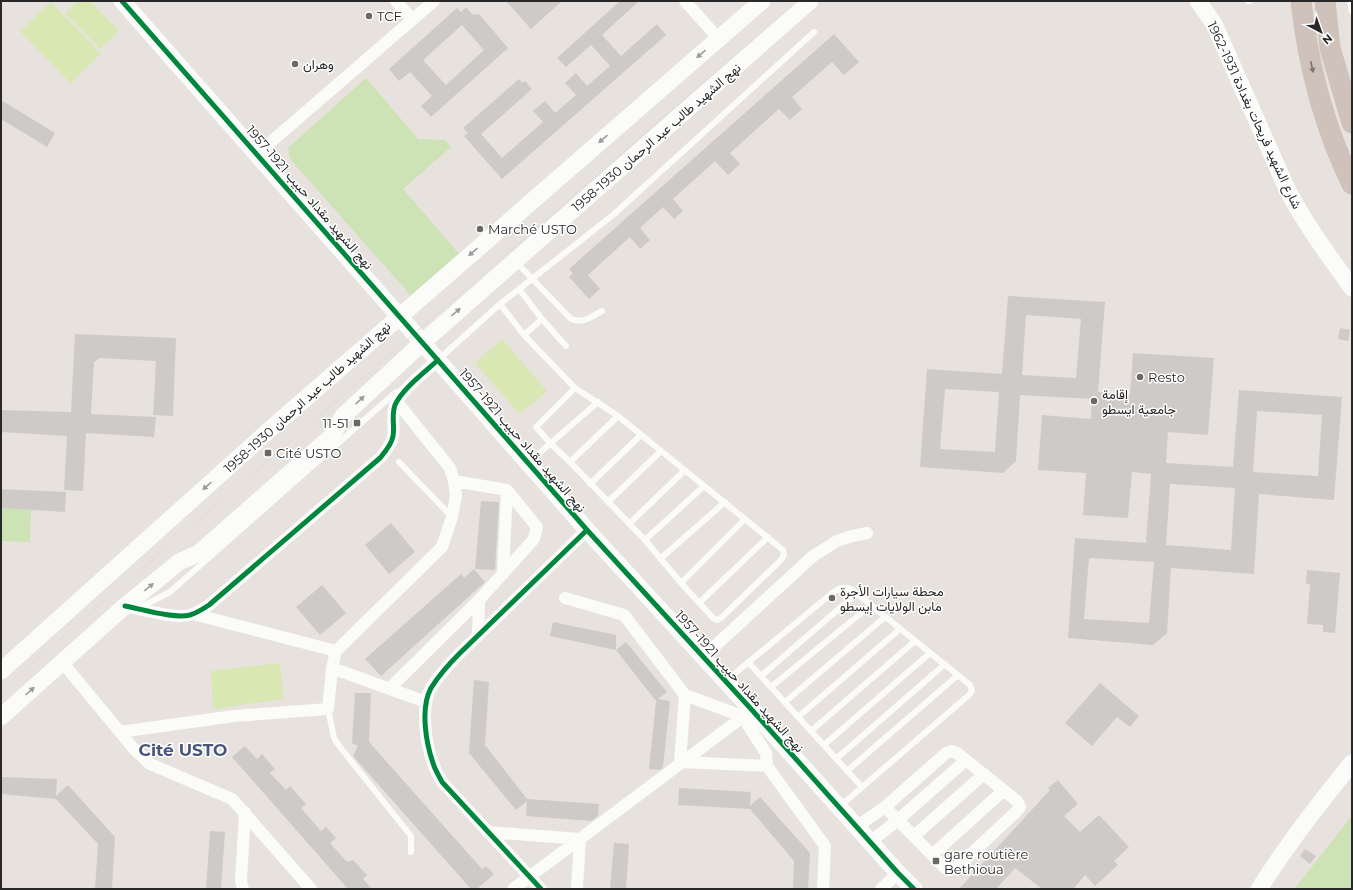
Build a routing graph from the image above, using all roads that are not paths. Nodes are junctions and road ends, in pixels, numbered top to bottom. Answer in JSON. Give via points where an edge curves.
{"nodes":[{"id":1,"x":396,"y":1,"type":"edge"},
{"id":2,"x":434,"y":1,"type":"edge"},
{"id":3,"x":685,"y":1,"type":"edge"},
{"id":4,"x":762,"y":1,"type":"edge"},
{"id":5,"x":810,"y":1,"type":"edge"},
{"id":6,"x":1198,"y":1,"type":"edge"},
{"id":7,"x":1301,"y":1,"type":"edge"},
{"id":8,"x":1325,"y":1,"type":"edge"},
{"id":9,"x":1350,"y":1,"type":"edge"},
{"id":10,"x":125,"y":2,"type":"edge"},
{"id":11,"x":1352,"y":12,"type":"edge"},
{"id":12,"x":412,"y":19,"type":"junction"},
{"id":13,"x":814,"y":32,"type":"dead end"},
{"id":14,"x":719,"y":39,"type":"junction"},
{"id":15,"x":1352,"y":123,"type":"edge"},
{"id":16,"x":257,"y":154,"type":"junction"},
{"id":17,"x":1352,"y":184,"type":"edge"},
{"id":18,"x":515,"y":261,"type":"junction"},
{"id":19,"x":532,"y":279,"type":"junction"},
{"id":20,"x":1352,"y":288,"type":"edge"},
{"id":21,"x":519,"y":289,"type":"junction"},
{"id":22,"x":500,"y":304,"type":"junction"},
{"id":23,"x":602,"y":311,"type":"dead end"},
{"id":24,"x":400,"y":316,"type":"junction"},
{"id":25,"x":542,"y":319,"type":"junction"},
{"id":26,"x":524,"y":335,"type":"junction"},
{"id":27,"x":423,"y":342,"type":"junction"},
{"id":28,"x":566,"y":346,"type":"dead end"},
{"id":29,"x":438,"y":360,"type":"junction"},
{"id":30,"x":575,"y":388,"type":"junction"},
{"id":31,"x":405,"y":390,"type":"junction"},
{"id":32,"x":397,"y":402,"type":"junction"},
{"id":33,"x":598,"y":402,"type":"junction"},
{"id":34,"x":618,"y":416,"type":"junction"},
{"id":35,"x":641,"y":435,"type":"junction"},
{"id":36,"x":550,"y":444,"type":"junction"},
{"id":37,"x":661,"y":451,"type":"junction"},
{"id":38,"x":399,"y":462,"type":"dead end"},
{"id":39,"x":570,"y":462,"type":"junction"},
{"id":40,"x":528,"y":463,"type":"junction"},
{"id":41,"x":685,"y":470,"type":"junction"},
{"id":42,"x":454,"y":481,"type":"junction"},
{"id":43,"x":590,"y":484,"type":"junction"},
{"id":44,"x":704,"y":486,"type":"junction"},
{"id":45,"x":507,"y":490,"type":"junction"},
{"id":46,"x":608,"y":502,"type":"junction"},
{"id":47,"x":724,"y":502,"type":"junction"},
{"id":48,"x":452,"y":517,"type":"junction"},
{"id":49,"x":745,"y":519,"type":"junction"},
{"id":50,"x":629,"y":524,"type":"junction"},
{"id":51,"x":587,"y":530,"type":"junction"},
{"id":52,"x":867,"y":533,"type":"dead end"},
{"id":53,"x":768,"y":537,"type":"junction"},
{"id":54,"x":645,"y":540,"type":"junction"},
{"id":55,"x":660,"y":559,"type":"junction"},
{"id":56,"x":503,"y":574,"type":"junction"},
{"id":57,"x":681,"y":583,"type":"junction"},
{"id":58,"x":856,"y":594,"type":"junction"},
{"id":59,"x":565,"y":598,"type":"dead end"},
{"id":60,"x":479,"y":600,"type":"junction"},
{"id":61,"x":699,"y":603,"type":"junction"},
{"id":62,"x":871,"y":606,"type":"junction"},
{"id":63,"x":132,"y":607,"type":"junction"},
{"id":64,"x":193,"y":614,"type":"junction"},
{"id":65,"x":885,"y":617,"type":"junction"},
{"id":66,"x":900,"y":629,"type":"junction"},
{"id":67,"x":478,"y":636,"type":"junction"},
{"id":68,"x":915,"y":641,"type":"junction"},
{"id":69,"x":336,"y":651,"type":"junction"},
{"id":70,"x":930,"y":653,"type":"junction"},
{"id":71,"x":703,"y":657,"type":"junction"},
{"id":72,"x":62,"y":662,"type":"junction"},
{"id":73,"x":748,"y":662,"type":"junction"},
{"id":74,"x":945,"y":664,"type":"junction"},
{"id":75,"x":332,"y":668,"type":"junction"},
{"id":76,"x":1,"y":671,"type":"edge"},
{"id":77,"x":958,"y":675,"type":"junction"},
{"id":78,"x":761,"y":676,"type":"junction"},
{"id":79,"x":725,"y":681,"type":"junction"},
{"id":80,"x":771,"y":687,"type":"junction"},
{"id":81,"x":389,"y":689,"type":"junction"},
{"id":82,"x":686,"y":695,"type":"junction"},
{"id":83,"x":426,"y":702,"type":"junction"},
{"id":84,"x":785,"y":702,"type":"junction"},
{"id":85,"x":328,"y":709,"type":"junction"},
{"id":86,"x":747,"y":713,"type":"junction"},
{"id":87,"x":1,"y":716,"type":"edge"},
{"id":88,"x":798,"y":717,"type":"junction"},
{"id":89,"x":811,"y":731,"type":"junction"},
{"id":90,"x":120,"y":732,"type":"junction"},
{"id":91,"x":824,"y":745,"type":"junction"},
{"id":92,"x":836,"y":758,"type":"junction"},
{"id":93,"x":966,"y":760,"type":"junction"},
{"id":94,"x":680,"y":762,"type":"junction"},
{"id":95,"x":1352,"y":763,"type":"edge"},
{"id":96,"x":767,"y":766,"type":"junction"},
{"id":97,"x":847,"y":771,"type":"junction"},
{"id":98,"x":984,"y":774,"type":"junction"},
{"id":99,"x":862,"y":787,"type":"junction"},
{"id":100,"x":1004,"y":790,"type":"junction"},
{"id":101,"x":839,"y":807,"type":"junction"},
{"id":102,"x":885,"y":807,"type":"junction"},
{"id":103,"x":245,"y":812,"type":"junction"},
{"id":104,"x":898,"y":820,"type":"junction"},
{"id":105,"x":856,"y":827,"type":"junction"},
{"id":106,"x":488,"y":832,"type":"junction"},
{"id":107,"x":914,"y":836,"type":"junction"},
{"id":108,"x":580,"y":839,"type":"junction"},
{"id":109,"x":870,"y":842,"type":"junction"},
{"id":110,"x":411,"y":852,"type":"dead end"},
{"id":111,"x":932,"y":855,"type":"junction"},
{"id":112,"x":898,"y":873,"type":"junction"},
{"id":113,"x":529,"y":877,"type":"junction"},
{"id":114,"x":243,"y":889,"type":"edge"},
{"id":115,"x":311,"y":889,"type":"edge"},
{"id":116,"x":513,"y":889,"type":"edge"},
{"id":117,"x":541,"y":889,"type":"edge"},
{"id":118,"x":577,"y":889,"type":"edge"},
{"id":119,"x":823,"y":889,"type":"edge"},
{"id":120,"x":881,"y":889,"type":"edge"},
{"id":121,"x":914,"y":889,"type":"edge"},
{"id":122,"x":1259,"y":889,"type":"edge"}],
"edges":[{"from":1,"to":12,"type":"street"},
{"from":2,"to":12,"type":"street"},
{"from":3,"to":14,"type":"street"},
{"from":4,"to":14,"type":"main road","name":"نهج الشهيد طالب عبد الرحمان 1930-1958"},
{"from":5,"to":18,"type":"main road","name":"نهج الشهيد طالب عبد الرحمان 1930-1958"},
{"from":6,"to":20,"type":"main road","name":"شارع الشهيد فريحات بغدادة 1931-1962","via":[[1214,24],[1297,208]]},
{"from":7,"to":17,"type":"highway","one_way":true,"via":[[1311,66],[1334,142]]},
{"from":8,"to":15,"type":"highway","via":[[1330,48]]},
{"from":9,"to":11,"type":"lane"},
{"from":10,"to":16,"type":"main road","name":"نهج الشهيد مقداد حبيب 1921-1957"},
{"from":12,"to":16,"type":"street"},
{"from":13,"to":19,"type":"lane","via":[[613,215]]},
{"from":14,"to":24,"type":"main road","name":"نهج الشهيد طالب عبد الرحمان 1930-1958","one_way":true},
{"from":16,"to":24,"type":"main road","name":"نهج الشهيد مقداد حبيب 1921-1957"},
{"from":18,"to":19,"type":"lane"},
{"from":27,"to":18,"type":"main road","name":"نهج الشهيد طالب عبد الرحمان 1930-1958","one_way":true},
{"from":19,"to":21,"type":"lane"},
{"from":19,"to":23,"type":"lane","via":[[571,320],[584,321]]},
{"from":21,"to":22,"type":"lane"},
{"from":21,"to":25,"type":"lane"},
{"from":22,"to":26,"type":"lane"},
{"from":22,"to":29,"type":"lane"},
{"from":24,"to":27,"type":"main road","name":"نهج الشهيد مقداد حبيب 1921-1957"},
{"from":24,"to":76,"type":"main road","name":"نهج الشهيد طالب عبد الرحمان 1930-1958","one_way":true},
{"from":25,"to":26,"type":"lane"},
{"from":25,"to":28,"type":"lane"},
{"from":26,"to":30,"type":"lane"},
{"from":27,"to":29,"type":"main road","name":"نهج الشهيد مقداد حبيب 1921-1957"},
{"from":63,"to":27,"type":"main road","name":"نهج الشهيد طالب عبد الرحمان 1930-1958","one_way":true,"via":[[179,562],[199,553],[331,436],[343,416]]},
{"from":29,"to":31,"type":"street"},
{"from":29,"to":40,"type":"main road","name":"نهج الشهيد مقداد حبيب 1921-1957"},
{"from":30,"to":33,"type":"lane"},
{"from":30,"to":36,"type":"lane","via":[[537,424],[536,427]]},
{"from":31,"to":32,"type":"street"},
{"from":31,"to":63,"type":"lane","via":[[396,392],[170,592]]},
{"from":32,"to":42,"type":"street","via":[[450,468]]},
{"from":32,"to":64,"type":"street","via":[[392,415],[393,437],[380,458],[209,605]]},
{"from":33,"to":34,"type":"lane"},
{"from":33,"to":36,"type":"lane"},
{"from":34,"to":35,"type":"lane"},
{"from":34,"to":39,"type":"lane"},
{"from":35,"to":37,"type":"lane"},
{"from":35,"to":43,"type":"lane"},
{"from":36,"to":39,"type":"lane"},
{"from":36,"to":40,"type":"lane"},
{"from":37,"to":41,"type":"lane"},
{"from":37,"to":46,"type":"lane"},
{"from":38,"to":48,"type":"lane"},
{"from":39,"to":43,"type":"lane"},
{"from":40,"to":51,"type":"main road","name":"نهج الشهيد مقداد حبيب 1921-1957"},
{"from":41,"to":44,"type":"lane"},
{"from":41,"to":50,"type":"lane"},
{"from":42,"to":45,"type":"street"},
{"from":42,"to":48,"type":"street","via":[[456,496]]},
{"from":43,"to":46,"type":"lane"},
{"from":44,"to":47,"type":"lane"},
{"from":44,"to":54,"type":"lane"},
{"from":45,"to":56,"type":"street"},
{"from":45,"to":56,"type":"street","via":[[537,526],[534,539]]},
{"from":46,"to":50,"type":"lane"},
{"from":47,"to":49,"type":"lane"},
{"from":47,"to":55,"type":"lane"},
{"from":48,"to":69,"type":"street","via":[[442,547]]},
{"from":49,"to":53,"type":"lane"},
{"from":49,"to":57,"type":"lane"},
{"from":50,"to":54,"type":"lane"},
{"from":51,"to":67,"type":"street"},
{"from":51,"to":71,"type":"main road","name":"نهج الشهيد مقداد حبيب 1921-1957"},
{"from":52,"to":71,"type":"street","via":[[837,541],[813,556]]},
{"from":53,"to":61,"type":"lane"},
{"from":53,"to":61,"type":"lane","via":[[783,550],[784,555],[721,618],[713,618]]},
{"from":54,"to":55,"type":"lane"},
{"from":55,"to":57,"type":"lane"},
{"from":56,"to":60,"type":"street"},
{"from":57,"to":61,"type":"lane"},
{"from":58,"to":62,"type":"lane"},
{"from":58,"to":73,"type":"lane","via":[[844,587],[838,589]]},
{"from":58,"to":78,"type":"lane"},
{"from":59,"to":82,"type":"street","via":[[624,615]]},
{"from":60,"to":67,"type":"street"},
{"from":60,"to":81,"type":"street"},
{"from":62,"to":65,"type":"lane"},
{"from":62,"to":80,"type":"lane"},
{"from":63,"to":64,"type":"street","via":[[176,616]]},
{"from":63,"to":72,"type":"main road","name":"نهج الشهيد طالب عبد الرحمان 1930-1958"},
{"from":64,"to":69,"type":"street"},
{"from":65,"to":66,"type":"lane"},
{"from":65,"to":84,"type":"lane"},
{"from":66,"to":68,"type":"lane"},
{"from":66,"to":88,"type":"lane"},
{"from":67,"to":83,"type":"street","via":[[440,674]]},
{"from":68,"to":70,"type":"lane"},
{"from":68,"to":89,"type":"lane"},
{"from":69,"to":75,"type":"street"},
{"from":70,"to":74,"type":"lane"},
{"from":70,"to":91,"type":"lane"},
{"from":71,"to":79,"type":"main road","name":"نهج الشهيد مقداد حبيب 1921-1957"},
{"from":87,"to":72,"type":"main road","name":"نهج الشهيد طالب عبد الرحمان 1930-1958","one_way":true},
{"from":72,"to":90,"type":"street"},
{"from":73,"to":78,"type":"lane"},
{"from":73,"to":79,"type":"lane"},
{"from":74,"to":77,"type":"lane"},
{"from":74,"to":92,"type":"lane"},
{"from":75,"to":81,"type":"street"},
{"from":75,"to":85,"type":"street"},
{"from":77,"to":97,"type":"lane"},
{"from":77,"to":99,"type":"lane","via":[[970,685],[972,691],[969,695]]},
{"from":78,"to":80,"type":"lane"},
{"from":79,"to":86,"type":"main road","name":"نهج الشهيد مقداد حبيب 1921-1957"},
{"from":80,"to":84,"type":"lane"},
{"from":81,"to":83,"type":"street"},
{"from":82,"to":86,"type":"street"},
{"from":82,"to":94,"type":"street"},
{"from":83,"to":106,"type":"street","via":[[424,714],[433,764],[442,782]]},
{"from":84,"to":88,"type":"lane"},
{"from":85,"to":90,"type":"street","via":[[234,716]]},
{"from":85,"to":110,"type":"lane","via":[[334,738],[411,836]]},
{"from":86,"to":94,"type":"street"},
{"from":86,"to":96,"type":"street","via":[[766,753]]},
{"from":86,"to":101,"type":"main road","name":"نهج الشهيد مقداد حبيب 1921-1957"},
{"from":88,"to":89,"type":"lane"},
{"from":89,"to":91,"type":"lane"},
{"from":90,"to":103,"type":"street","via":[[150,764],[232,799]]},
{"from":91,"to":92,"type":"lane"},
{"from":92,"to":97,"type":"lane"},
{"from":93,"to":98,"type":"street"},
{"from":93,"to":102,"type":"street","via":[[957,753],[946,753]]},
{"from":93,"to":104,"type":"street"},
{"from":94,"to":96,"type":"street"},
{"from":94,"to":108,"type":"street"},
{"from":95,"to":122,"type":"main road","via":[[1325,795]]},
{"from":96,"to":119,"type":"street","via":[[824,846]]},
{"from":97,"to":99,"type":"lane"},
{"from":98,"to":100,"type":"street"},
{"from":98,"to":107,"type":"street"},
{"from":99,"to":101,"type":"lane"},
{"from":100,"to":111,"type":"street"},
{"from":100,"to":111,"type":"street","via":[[1020,807],[962,862],[951,870],[945,868]]},
{"from":101,"to":105,"type":"main road","name":"نهج الشهيد مقداد حبيب 1921-1957"},
{"from":102,"to":104,"type":"street"},
{"from":102,"to":105,"type":"street"},
{"from":103,"to":114,"type":"street","via":[[241,881]]},
{"from":103,"to":115,"type":"street"},
{"from":104,"to":107,"type":"street"},
{"from":104,"to":109,"type":"street"},
{"from":105,"to":109,"type":"main road","name":"نهج الشهيد مقداد حبيب 1921-1957"},
{"from":106,"to":108,"type":"street"},
{"from":106,"to":113,"type":"street"},
{"from":107,"to":111,"type":"street"},
{"from":108,"to":113,"type":"street"},
{"from":108,"to":118,"type":"street"},
{"from":109,"to":112,"type":"main road","name":"نهج الشهيد مقداد حبيب 1921-1957"},
{"from":112,"to":120,"type":"street"},
{"from":112,"to":121,"type":"main road","name":"نهج الشهيد مقداد حبيب 1921-1957"},
{"from":113,"to":116,"type":"street"},
{"from":113,"to":117,"type":"street"}]}
